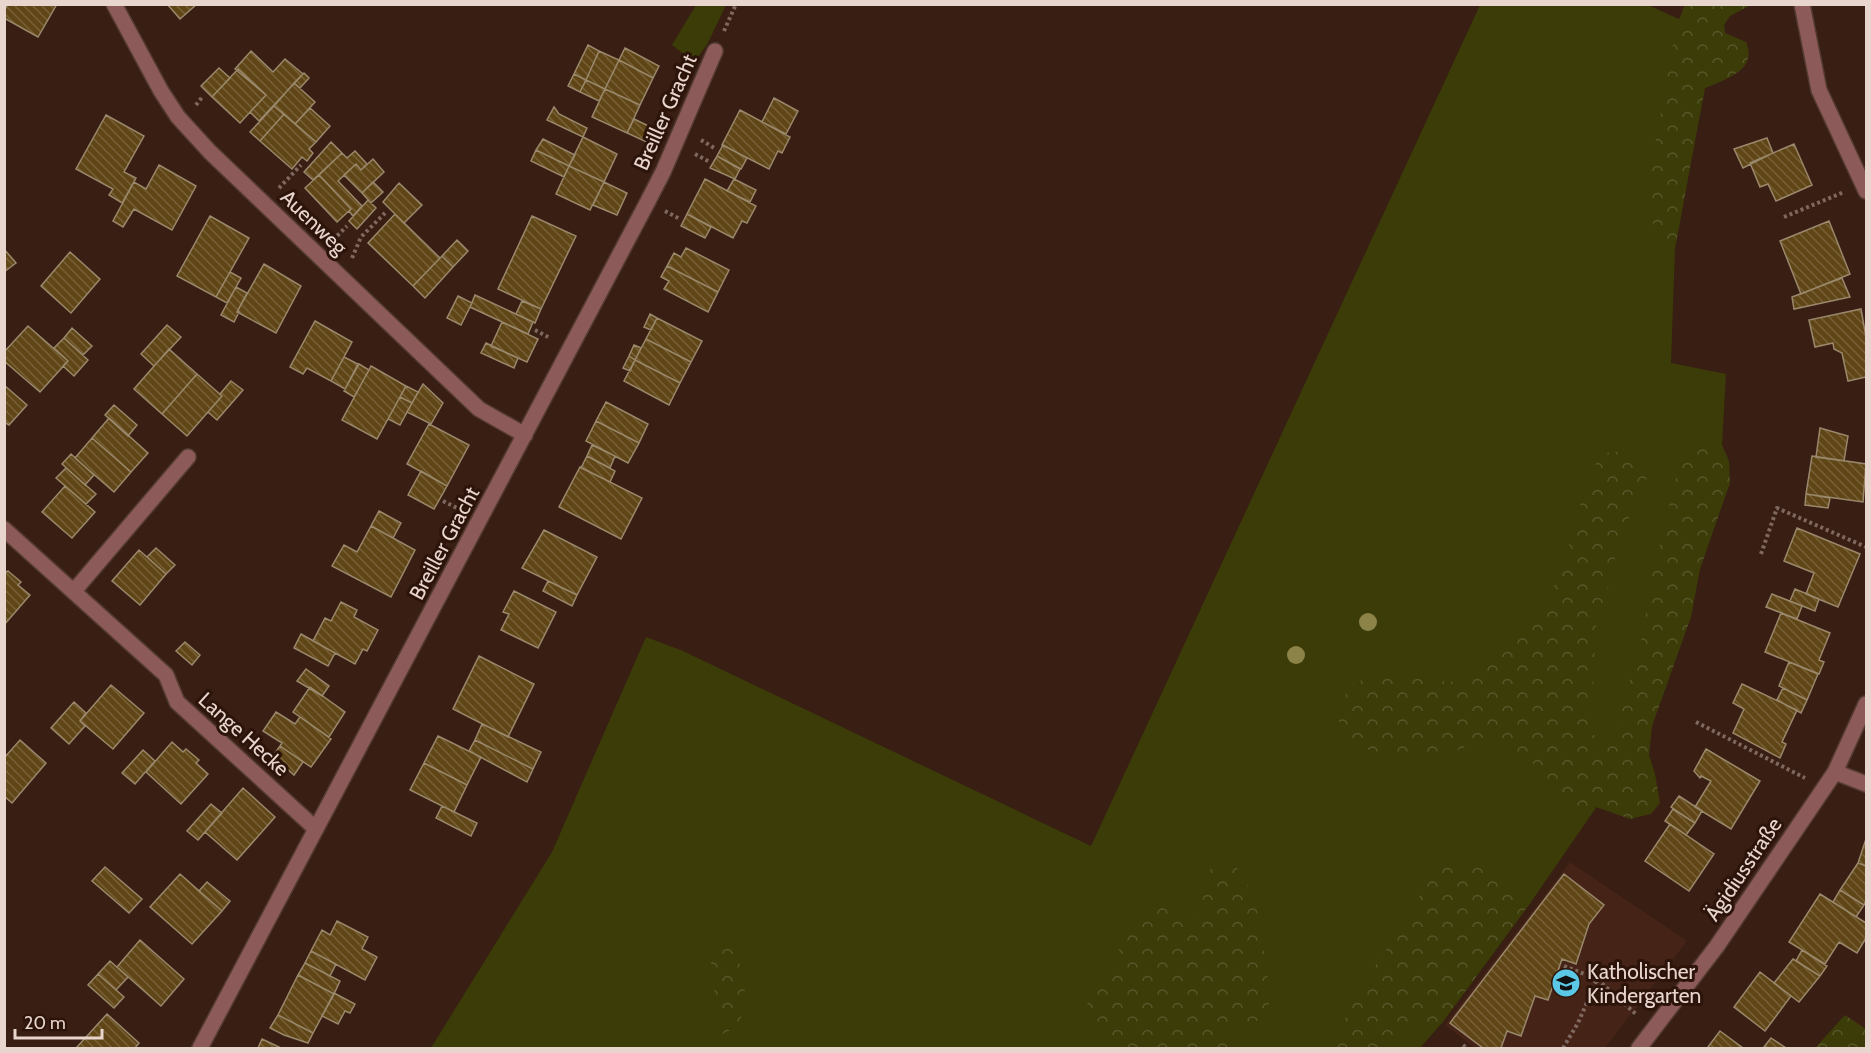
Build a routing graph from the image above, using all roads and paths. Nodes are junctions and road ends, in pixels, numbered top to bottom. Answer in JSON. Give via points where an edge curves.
{"nodes":[{"id":1,"x":114,"y":4,"type":"edge"},
{"id":2,"x":736,"y":4,"type":"edge"},
{"id":3,"x":1802,"y":4,"type":"edge"},
{"id":4,"x":715,"y":51,"type":"joint"},
{"id":5,"x":301,"y":165,"type":"dead end"},
{"id":6,"x":1865,"y":188,"type":"edge"},
{"id":7,"x":264,"y":204,"type":"junction"},
{"id":8,"x":385,"y":213,"type":"dead end"},
{"id":9,"x":1784,"y":217,"type":"dead end"},
{"id":10,"x":338,"y":274,"type":"junction"},
{"id":11,"x":525,"y":435,"type":"junction"},
{"id":12,"x":188,"y":457,"type":"dead end"},
{"id":13,"x":4,"y":529,"type":"edge"},
{"id":14,"x":1866,"y":547,"type":"edge"},
{"id":15,"x":1761,"y":554,"type":"dead end"},
{"id":16,"x":74,"y":591,"type":"junction"},
{"id":17,"x":1866,"y":704,"type":"edge"},
{"id":18,"x":1696,"y":722,"type":"dead end"},
{"id":19,"x":1835,"y":772,"type":"junction"},
{"id":20,"x":1866,"y":784,"type":"edge"},
{"id":21,"x":1824,"y":788,"type":"junction"},
{"id":22,"x":316,"y":829,"type":"junction"},
{"id":23,"x":1564,"y":966,"type":"dead end"},
{"id":24,"x":1597,"y":979,"type":"junction"},
{"id":25,"x":1653,"y":1030,"type":"junction"},
{"id":26,"x":200,"y":1048,"type":"edge"},
{"id":27,"x":1563,"y":1048,"type":"edge"},
{"id":28,"x":1639,"y":1048,"type":"edge"}],
"edges":[{"from":1,"to":7,"type":"street","name":"Auenweg","via":[[178,117]]},
{"from":2,"to":4,"type":"path"},
{"from":3,"to":6,"type":"street","via":[[1819,90]]},
{"from":4,"to":11,"type":"street","name":"Breiller Gracht","via":[[663,172]]},
{"from":5,"to":7,"type":"path"},
{"from":6,"to":9,"type":"path"},
{"from":7,"to":10,"type":"street","name":"Auenweg"},
{"from":8,"to":10,"type":"path","via":[[361,237],[353,257]]},
{"from":10,"to":11,"type":"street","name":"Auenweg","via":[[479,409]]},
{"from":11,"to":22,"type":"street","name":"Breiller Gracht"},
{"from":12,"to":16,"type":"street"},
{"from":13,"to":16,"type":"street","name":"Lange Hecke"},
{"from":14,"to":15,"type":"path","via":[[1777,508]]},
{"from":16,"to":22,"type":"street","name":"Lange Hecke","via":[[166,675],[177,702]]},
{"from":17,"to":19,"type":"street","name":"Ägidiusstraße"},
{"from":18,"to":21,"type":"path"},
{"from":19,"to":20,"type":"street"},
{"from":19,"to":21,"type":"street","name":"Ägidiusstraße"},
{"from":21,"to":25,"type":"street","name":"Ägidiusstraße","via":[[1717,946]]},
{"from":22,"to":26,"type":"street","name":"Breiller Gracht"},
{"from":23,"to":24,"type":"path"},
{"from":24,"to":25,"type":"path"},
{"from":24,"to":27,"type":"path"},
{"from":25,"to":28,"type":"street","name":"Ägidiusstraße"}]}
